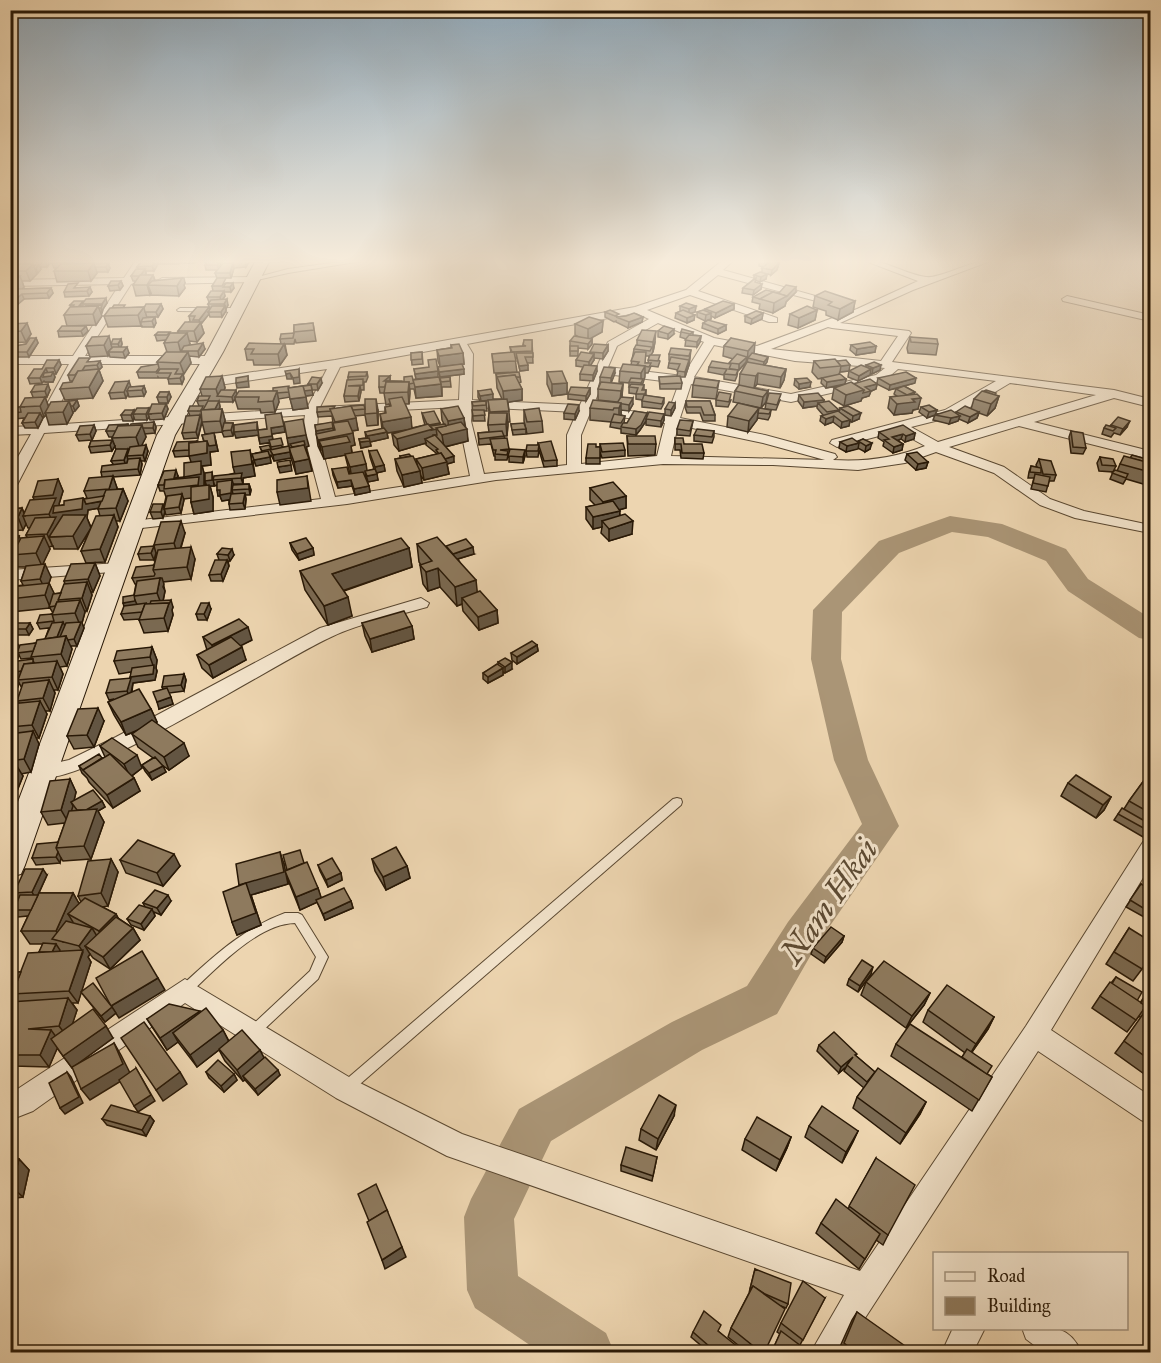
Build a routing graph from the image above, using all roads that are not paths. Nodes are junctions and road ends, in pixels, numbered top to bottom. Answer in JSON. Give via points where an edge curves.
{"nodes":[{"id":1,"x":101,"y":324,"type":"edge"},
{"id":2,"x":230,"y":324,"type":"edge"},
{"id":3,"x":562,"y":324,"type":"edge"},
{"id":4,"x":649,"y":324,"type":"edge"},
{"id":5,"x":669,"y":324,"type":"edge"},
{"id":6,"x":830,"y":324,"type":"edge"},
{"id":7,"x":827,"y":325,"type":"junction"},
{"id":8,"x":711,"y":340,"type":"junction"},
{"id":9,"x":460,"y":342,"type":"junction"},
{"id":10,"x":758,"y":350,"type":"junction"},
{"id":11,"x":10,"y":360,"type":"edge"},
{"id":12,"x":77,"y":360,"type":"junction"},
{"id":13,"x":210,"y":360,"type":"junction"},
{"id":14,"x":335,"y":364,"type":"junction"},
{"id":15,"x":889,"y":365,"type":"junction"},
{"id":16,"x":602,"y":370,"type":"junction"},
{"id":17,"x":1008,"y":379,"type":"junction"},
{"id":18,"x":688,"y":380,"type":"junction"},
{"id":19,"x":196,"y":384,"type":"junction"},
{"id":20,"x":1114,"y":394,"type":"junction"},
{"id":21,"x":1150,"y":402,"type":"edge"},
{"id":22,"x":466,"y":405,"type":"junction"},
{"id":23,"x":586,"y":409,"type":"junction"},
{"id":24,"x":312,"y":410,"type":"junction"},
{"id":25,"x":672,"y":419,"type":"junction"},
{"id":26,"x":174,"y":422,"type":"junction"},
{"id":27,"x":1017,"y":422,"type":"junction"},
{"id":28,"x":903,"y":428,"type":"junction"},
{"id":29,"x":41,"y":429,"type":"junction"},
{"id":30,"x":10,"y":431,"type":"edge"},
{"id":31,"x":837,"y":443,"type":"dead end"},
{"id":32,"x":936,"y":447,"type":"junction"},
{"id":33,"x":1150,"y":455,"type":"edge"},
{"id":34,"x":663,"y":460,"type":"junction"},
{"id":35,"x":858,"y":466,"type":"junction"},
{"id":36,"x":574,"y":469,"type":"junction"},
{"id":37,"x":478,"y":479,"type":"junction"},
{"id":38,"x":10,"y":485,"type":"edge"},
{"id":39,"x":329,"y":502,"type":"junction"},
{"id":40,"x":1149,"y":524,"type":"edge"},
{"id":41,"x":133,"y":525,"type":"junction"},
{"id":42,"x":118,"y":568,"type":"junction"},
{"id":43,"x":10,"y":576,"type":"edge"},
{"id":44,"x":422,"y":603,"type":"dead end"},
{"id":45,"x":44,"y":772,"type":"junction"},
{"id":46,"x":677,"y":802,"type":"dead end"},
{"id":47,"x":21,"y":807,"type":"edge"},
{"id":48,"x":1150,"y":848,"type":"edge"},
{"id":49,"x":10,"y":864,"type":"edge"},
{"id":50,"x":185,"y":990,"type":"junction"},
{"id":51,"x":253,"y":1032,"type":"junction"},
{"id":52,"x":1035,"y":1034,"type":"junction"},
{"id":53,"x":345,"y":1089,"type":"junction"},
{"id":54,"x":10,"y":1107,"type":"edge"},
{"id":55,"x":1150,"y":1111,"type":"edge"},
{"id":56,"x":866,"y":1288,"type":"junction"},
{"id":57,"x":969,"y":1330,"type":"edge"},
{"id":58,"x":1038,"y":1330,"type":"edge"},
{"id":59,"x":826,"y":1353,"type":"edge"},
{"id":60,"x":957,"y":1353,"type":"edge"},
{"id":61,"x":1066,"y":1353,"type":"edge"}],
"edges":[{"from":1,"to":12,"type":"street"},
{"from":2,"to":13,"type":"main road"},
{"from":3,"to":9,"type":"street"},
{"from":4,"to":16,"type":"street","via":[[612,344]]},
{"from":5,"to":8,"type":"street"},
{"from":6,"to":7,"type":"street"},
{"from":7,"to":10,"type":"street"},
{"from":7,"to":15,"type":"street","via":[[905,333]]},
{"from":8,"to":10,"type":"street"},
{"from":8,"to":18,"type":"street","via":[[698,356]]},
{"from":9,"to":14,"type":"street"},
{"from":9,"to":22,"type":"street","via":[[466,354]]},
{"from":10,"to":15,"type":"street"},
{"from":11,"to":12,"type":"street"},
{"from":12,"to":13,"type":"street"},
{"from":12,"to":29,"type":"street"},
{"from":13,"to":19,"type":"main road"},
{"from":14,"to":19,"type":"street"},
{"from":14,"to":24,"type":"street"},
{"from":15,"to":17,"type":"street"},
{"from":15,"to":18,"type":"street","via":[[880,378],[791,398]]},
{"from":16,"to":18,"type":"street"},
{"from":16,"to":23,"type":"street"},
{"from":17,"to":20,"type":"street"},
{"from":17,"to":28,"type":"street","via":[[950,413]]},
{"from":18,"to":25,"type":"street"},
{"from":19,"to":26,"type":"main road"},
{"from":20,"to":21,"type":"street"},
{"from":20,"to":27,"type":"street"},
{"from":22,"to":23,"type":"street"},
{"from":22,"to":24,"type":"street"},
{"from":22,"to":37,"type":"street","via":[[465,421]]},
{"from":23,"to":25,"type":"street"},
{"from":23,"to":36,"type":"street","via":[[574,435]]},
{"from":24,"to":26,"type":"street"},
{"from":24,"to":39,"type":"street","via":[[310,430]]},
{"from":25,"to":34,"type":"street"},
{"from":25,"to":35,"type":"street","via":[[785,443]]},
{"from":26,"to":29,"type":"street"},
{"from":26,"to":41,"type":"main road"},
{"from":27,"to":32,"type":"street"},
{"from":27,"to":33,"type":"street"},
{"from":28,"to":31,"type":"street"},
{"from":28,"to":32,"type":"street"},
{"from":29,"to":30,"type":"street"},
{"from":29,"to":38,"type":"street"},
{"from":32,"to":35,"type":"street","via":[[905,459]]},
{"from":32,"to":40,"type":"street","via":[[999,470],[1045,502],[1080,514]]},
{"from":34,"to":35,"type":"street"},
{"from":34,"to":36,"type":"street"},
{"from":36,"to":37,"type":"street"},
{"from":37,"to":39,"type":"street"},
{"from":39,"to":41,"type":"street"},
{"from":41,"to":42,"type":"main road"},
{"from":42,"to":43,"type":"street"},
{"from":42,"to":45,"type":"main road"},
{"from":44,"to":45,"type":"street","via":[[326,632],[123,742],[73,766]]},
{"from":45,"to":47,"type":"main road"},
{"from":46,"to":53,"type":"lane"},
{"from":47,"to":49,"type":"main road"},
{"from":48,"to":52,"type":"street"},
{"from":50,"to":51,"type":"street"},
{"from":50,"to":51,"type":"lane","via":[[235,946],[282,917],[298,918],[321,957],[320,966]]},
{"from":50,"to":54,"type":"street","via":[[24,1102]]},
{"from":51,"to":53,"type":"street"},
{"from":52,"to":55,"type":"street"},
{"from":52,"to":56,"type":"street"},
{"from":53,"to":56,"type":"street","via":[[457,1146]]},
{"from":56,"to":59,"type":"street"},
{"from":57,"to":60,"type":"street"},
{"from":58,"to":61,"type":"street"}]}
